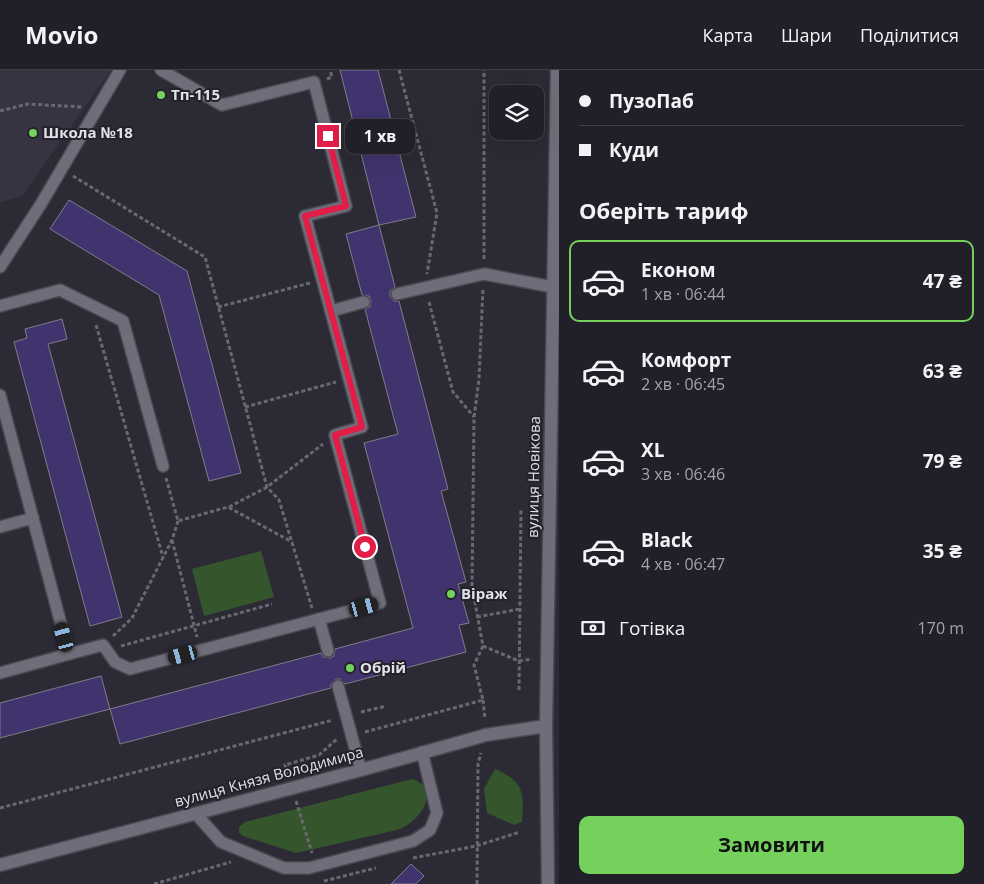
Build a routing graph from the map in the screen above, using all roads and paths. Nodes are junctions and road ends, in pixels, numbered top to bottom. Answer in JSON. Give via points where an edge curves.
{"nodes":[{"id":1,"x":120,"y":70,"type":"edge"},
{"id":2,"x":161,"y":70,"type":"edge"},
{"id":3,"x":399,"y":70,"type":"edge"},
{"id":4,"x":484,"y":70,"type":"edge"},
{"id":5,"x":557,"y":70,"type":"edge"},
{"id":6,"x":98,"y":108,"type":"junction"},
{"id":7,"x":0,"y":111,"type":"edge"},
{"id":8,"x":61,"y":170,"type":"junction"},
{"id":9,"x":0,"y":267,"type":"edge"},
{"id":10,"x":484,"y":274,"type":"junction"},
{"id":11,"x":322,"y":279,"type":"junction"},
{"id":12,"x":425,"y":286,"type":"junction"},
{"id":13,"x":553,"y":287,"type":"junction"},
{"id":14,"x":397,"y":294,"type":"dead end"},
{"id":15,"x":364,"y":302,"type":"dead end"},
{"id":16,"x":91,"y":305,"type":"junction"},
{"id":17,"x":0,"y":306,"type":"edge"},
{"id":18,"x":218,"y":307,"type":"junction"},
{"id":19,"x":330,"y":311,"type":"junction"},
{"id":20,"x":349,"y":379,"type":"junction"},
{"id":21,"x":0,"y":395,"type":"edge"},
{"id":22,"x":245,"y":407,"type":"junction"},
{"id":23,"x":474,"y":418,"type":"junction"},
{"id":24,"x":335,"y":435,"type":"junction"},
{"id":25,"x":163,"y":466,"type":"joint"},
{"id":26,"x":266,"y":487,"type":"junction"},
{"id":27,"x":228,"y":507,"type":"junction"},
{"id":28,"x":521,"y":508,"type":"dead end"},
{"id":29,"x":33,"y":518,"type":"junction"},
{"id":30,"x":178,"y":520,"type":"junction"},
{"id":31,"x":0,"y":527,"type":"edge"},
{"id":32,"x":172,"y":540,"type":"junction"},
{"id":33,"x":293,"y":542,"type":"junction"},
{"id":34,"x":163,"y":557,"type":"junction"},
{"id":35,"x":272,"y":604,"type":"dead end"},
{"id":36,"x":520,"y":609,"type":"junction"},
{"id":37,"x":478,"y":617,"type":"junction"},
{"id":38,"x":319,"y":619,"type":"junction"},
{"id":39,"x":194,"y":626,"type":"junction"},
{"id":40,"x":483,"y":646,"type":"junction"},
{"id":41,"x":105,"y":647,"type":"junction"},
{"id":42,"x":200,"y":650,"type":"junction"},
{"id":43,"x":328,"y":651,"type":"dead end"},
{"id":44,"x":69,"y":654,"type":"junction"},
{"id":45,"x":548,"y":656,"type":"junction"},
{"id":46,"x":519,"y":662,"type":"junction"},
{"id":47,"x":0,"y":673,"type":"edge"},
{"id":48,"x":338,"y":686,"type":"dead end"},
{"id":49,"x":518,"y":690,"type":"dead end"},
{"id":50,"x":386,"y":706,"type":"dead end"},
{"id":51,"x":346,"y":716,"type":"junction"},
{"id":52,"x":546,"y":726,"type":"junction"},
{"id":53,"x":352,"y":735,"type":"junction"},
{"id":54,"x":422,"y":752,"type":"junction"},
{"id":55,"x":478,"y":764,"type":"dead end"},
{"id":56,"x":361,"y":770,"type":"junction"},
{"id":57,"x":289,"y":778,"type":"dead end"},
{"id":58,"x":296,"y":801,"type":"dead end"},
{"id":59,"x":0,"y":808,"type":"edge"},
{"id":60,"x":196,"y":814,"type":"junction"},
{"id":61,"x":520,"y":832,"type":"dead end"},
{"id":62,"x":476,"y":846,"type":"junction"},
{"id":63,"x":404,"y":860,"type":"dead end"},
{"id":64,"x":0,"y":865,"type":"edge"},
{"id":65,"x":240,"y":865,"type":"dead end"},
{"id":66,"x":316,"y":866,"type":"junction"},
{"id":67,"x":378,"y":867,"type":"dead end"},
{"id":68,"x":154,"y":884,"type":"edge"},
{"id":69,"x":477,"y":884,"type":"edge"},
{"id":70,"x":548,"y":884,"type":"edge"}],
"edges":[{"from":1,"to":6,"type":"lane"},
{"from":2,"to":11,"type":"lane","via":[[222,105],[314,82],[346,206],[305,216]]},
{"from":3,"to":12,"type":"path","via":[[437,213]]},
{"from":4,"to":10,"type":"path"},
{"from":5,"to":13,"type":"main road","name":"вулиця Новікова"},
{"from":6,"to":7,"type":"path","via":[[28,104]]},
{"from":6,"to":8,"type":"lane"},
{"from":8,"to":9,"type":"lane"},
{"from":8,"to":18,"type":"path","via":[[205,257]]},
{"from":10,"to":12,"type":"lane"},
{"from":10,"to":13,"type":"lane"},
{"from":10,"to":23,"type":"path"},
{"from":11,"to":18,"type":"path"},
{"from":11,"to":19,"type":"lane"},
{"from":12,"to":14,"type":"lane"},
{"from":12,"to":23,"type":"path","via":[[453,392]]},
{"from":13,"to":45,"type":"main road","name":"вулиця Новікова"},
{"from":15,"to":19,"type":"lane"},
{"from":16,"to":17,"type":"lane","via":[[60,290]]},
{"from":16,"to":25,"type":"lane","via":[[123,321]]},
{"from":16,"to":34,"type":"path"},
{"from":18,"to":22,"type":"path"},
{"from":19,"to":20,"type":"lane"},
{"from":20,"to":22,"type":"path"},
{"from":20,"to":24,"type":"lane","via":[[362,427]]},
{"from":21,"to":29,"type":"lane"},
{"from":22,"to":26,"type":"path"},
{"from":23,"to":37,"type":"path","via":[[472,586]]},
{"from":24,"to":26,"type":"path"},
{"from":24,"to":38,"type":"lane","via":[[380,603]]},
{"from":25,"to":30,"type":"path"},
{"from":26,"to":27,"type":"path"},
{"from":26,"to":33,"type":"path","via":[[279,500]]},
{"from":27,"to":30,"type":"path"},
{"from":27,"to":33,"type":"path"},
{"from":28,"to":36,"type":"path"},
{"from":29,"to":31,"type":"lane"},
{"from":29,"to":44,"type":"lane"},
{"from":30,"to":32,"type":"path"},
{"from":32,"to":34,"type":"path"},
{"from":32,"to":39,"type":"path"},
{"from":33,"to":38,"type":"path","via":[[310,604]]},
{"from":34,"to":41,"type":"path","via":[[132,618]]},
{"from":35,"to":39,"type":"path"},
{"from":36,"to":37,"type":"path"},
{"from":36,"to":46,"type":"path"},
{"from":37,"to":40,"type":"path"},
{"from":38,"to":42,"type":"lane"},
{"from":38,"to":43,"type":"lane"},
{"from":39,"to":41,"type":"path"},
{"from":39,"to":42,"type":"path"},
{"from":40,"to":46,"type":"path"},
{"from":40,"to":53,"type":"path","via":[[474,665],[483,700]]},
{"from":41,"to":42,"type":"lane","via":[[116,662],[130,669]]},
{"from":41,"to":44,"type":"lane"},
{"from":44,"to":47,"type":"lane"},
{"from":45,"to":46,"type":"path"},
{"from":45,"to":52,"type":"main road","name":"вулиця Новікова"},
{"from":46,"to":49,"type":"path"},
{"from":48,"to":51,"type":"lane"},
{"from":50,"to":51,"type":"path"},
{"from":51,"to":53,"type":"lane"},
{"from":51,"to":59,"type":"path"},
{"from":52,"to":54,"type":"main road","name":"вулиця Князя Володимира","via":[[486,735]]},
{"from":52,"to":70,"type":"main road","name":"вулиця Новікова"},
{"from":53,"to":56,"type":"lane"},
{"from":53,"to":57,"type":"path","via":[[334,740],[319,756],[284,765]]},
{"from":54,"to":56,"type":"main road","name":"вулиця Князя Володимира"},
{"from":54,"to":66,"type":"lane","via":[[437,813],[430,830],[413,841]]},
{"from":55,"to":62,"type":"path"},
{"from":56,"to":60,"type":"main road","name":"вулиця Князя Володимира"},
{"from":58,"to":66,"type":"path"},
{"from":60,"to":64,"type":"main road","name":"вулиця Князя Володимира"},
{"from":60,"to":66,"type":"lane","via":[[220,842],[284,868]]},
{"from":61,"to":62,"type":"path"},
{"from":62,"to":63,"type":"path"},
{"from":62,"to":69,"type":"path"},
{"from":65,"to":68,"type":"path","via":[[232,861]]},
{"from":66,"to":67,"type":"path","via":[[321,882]]}]}
